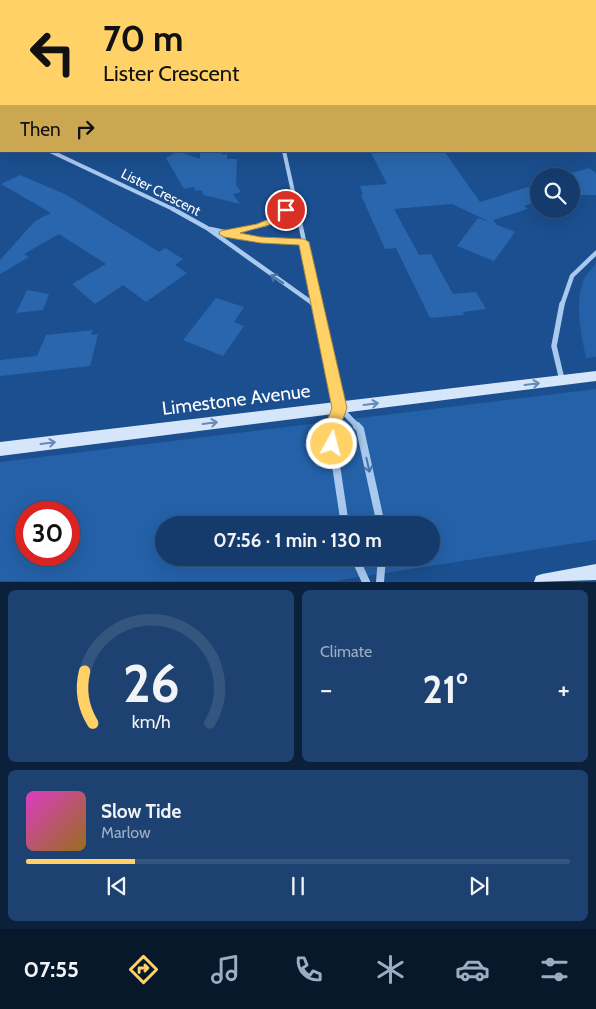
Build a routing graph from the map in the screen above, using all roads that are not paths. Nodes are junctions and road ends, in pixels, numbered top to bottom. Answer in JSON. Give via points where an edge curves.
{"nodes":[{"id":1,"x":52,"y":152,"type":"edge"},
{"id":2,"x":284,"y":152,"type":"edge"},
{"id":3,"x":293,"y":198,"type":"junction"},
{"id":4,"x":207,"y":228,"type":"junction"},
{"id":5,"x":224,"y":234,"type":"junction"},
{"id":6,"x":304,"y":242,"type":"junction"},
{"id":7,"x":596,"y":253,"type":"edge"},
{"id":8,"x":317,"y":307,"type":"junction"},
{"id":9,"x":596,"y":376,"type":"edge"},
{"id":10,"x":562,"y":380,"type":"junction"},
{"id":11,"x":340,"y":408,"type":"junction"},
{"id":12,"x":0,"y":449,"type":"edge"},
{"id":13,"x":344,"y":516,"type":"edge"},
{"id":14,"x":379,"y":516,"type":"edge"},
{"id":15,"x":359,"y":566,"type":"edge"},
{"id":16,"x":381,"y":566,"type":"edge"},
{"id":17,"x":596,"y":572,"type":"edge"},
{"id":18,"x":366,"y":582,"type":"edge"},
{"id":19,"x":380,"y":582,"type":"edge"},
{"id":20,"x":542,"y":582,"type":"edge"}],
"edges":[{"from":1,"to":4,"type":"street","name":"Lister Crescent","via":[[162,202]]},
{"from":2,"to":3,"type":"street"},
{"from":3,"to":5,"type":"street","via":[[286,210],[273,221]]},
{"from":3,"to":6,"type":"street"},
{"from":4,"to":5,"type":"street","name":"Lister Crescent"},
{"from":8,"to":4,"type":"street","name":"Lister Crescent","one_way":true},
{"from":5,"to":6,"type":"street","name":"Lister Crescent"},
{"from":6,"to":8,"type":"street"},
{"from":7,"to":10,"type":"street","via":[[572,276],[561,308],[554,346]]},
{"from":8,"to":11,"type":"street"},
{"from":9,"to":10,"type":"main road","name":"Limestone Avenue"},
{"from":11,"to":10,"type":"main road","name":"Limestone Avenue","one_way":true},
{"from":12,"to":11,"type":"main road","name":"Limestone Avenue","one_way":true},
{"from":11,"to":13,"type":"street","via":[[331,432]]},
{"from":11,"to":14,"type":"street","one_way":true,"via":[[360,429]]},
{"from":15,"to":18,"type":"street"},
{"from":16,"to":19,"type":"street"},
{"from":17,"to":20,"type":"main road"}]}
